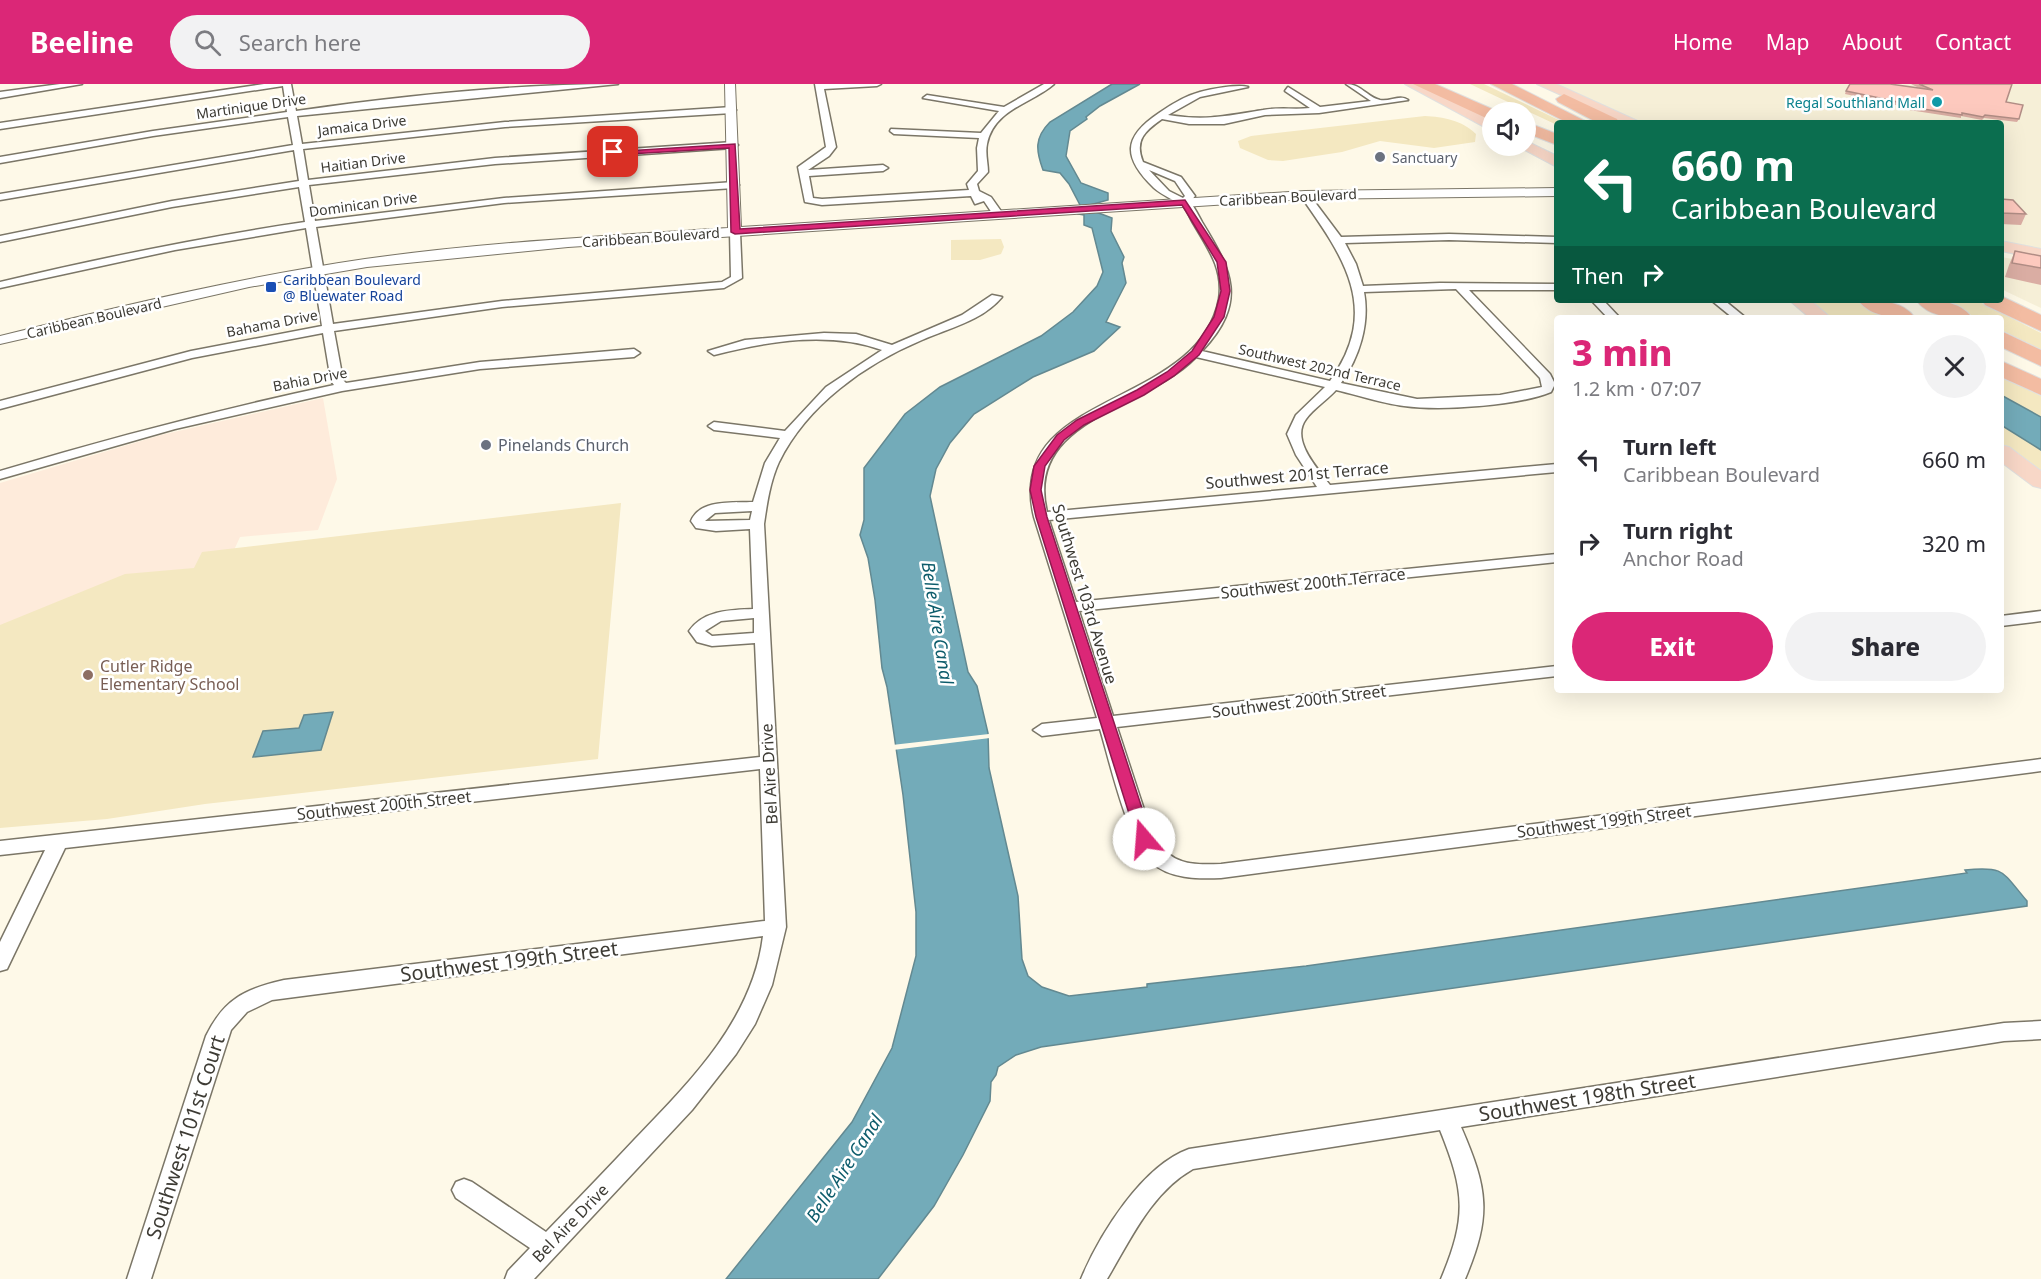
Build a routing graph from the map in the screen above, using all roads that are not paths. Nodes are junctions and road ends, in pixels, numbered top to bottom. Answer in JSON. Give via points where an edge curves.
{"nodes":[{"id":1,"x":78,"y":84,"type":"edge"},
{"id":2,"x":281,"y":84,"type":"edge"},
{"id":3,"x":287,"y":84,"type":"edge"},
{"id":4,"x":614,"y":84,"type":"edge"},
{"id":5,"x":730,"y":84,"type":"edge"},
{"id":6,"x":877,"y":84,"type":"edge"},
{"id":7,"x":1203,"y":84,"type":"edge"},
{"id":8,"x":1350,"y":84,"type":"edge"},
{"id":9,"x":1412,"y":84,"type":"edge"},
{"id":10,"x":1421,"y":84,"type":"edge"},
{"id":11,"x":1455,"y":84,"type":"edge"},
{"id":12,"x":1499,"y":84,"type":"edge"},
{"id":13,"x":1533,"y":84,"type":"edge"},
{"id":14,"x":1544,"y":84,"type":"edge"},
{"id":15,"x":819,"y":86,"type":"edge"},
{"id":16,"x":1030,"y":86,"type":"dead end"},
{"id":17,"x":1047,"y":86,"type":"edge"},
{"id":18,"x":1244,"y":87,"type":"dead end"},
{"id":19,"x":1288,"y":89,"type":"dead end"},
{"id":20,"x":1212,"y":91,"type":"junction"},
{"id":21,"x":0,"y":95,"type":"edge"},
{"id":22,"x":927,"y":98,"type":"dead end"},
{"id":23,"x":1404,"y":100,"type":"dead end"},
{"id":24,"x":1484,"y":102,"type":"edge"},
{"id":25,"x":1380,"y":103,"type":"junction"},
{"id":26,"x":1482,"y":105,"type":"edge"},
{"id":27,"x":732,"y":110,"type":"junction"},
{"id":28,"x":1008,"y":110,"type":"junction"},
{"id":29,"x":1319,"y":110,"type":"junction"},
{"id":30,"x":292,"y":113,"type":"junction"},
{"id":31,"x":1161,"y":116,"type":"junction"},
{"id":32,"x":1575,"y":120,"type":"edge"},
{"id":33,"x":1605,"y":120,"type":"edge"},
{"id":34,"x":1628,"y":120,"type":"edge"},
{"id":35,"x":1482,"y":122,"type":"edge"},
{"id":36,"x":1536,"y":122,"type":"edge"},
{"id":37,"x":0,"y":126,"type":"edge"},
{"id":38,"x":894,"y":131,"type":"dead end"},
{"id":39,"x":1536,"y":131,"type":"edge"},
{"id":40,"x":1554,"y":131,"type":"edge"},
{"id":41,"x":985,"y":136,"type":"junction"},
{"id":42,"x":1554,"y":139,"type":"edge"},
{"id":43,"x":733,"y":145,"type":"junction"},
{"id":44,"x":297,"y":147,"type":"junction"},
{"id":45,"x":1536,"y":150,"type":"edge"},
{"id":46,"x":0,"y":160,"type":"edge"},
{"id":47,"x":1554,"y":160,"type":"edge"},
{"id":48,"x":1141,"y":164,"type":"junction"},
{"id":49,"x":883,"y":168,"type":"dead end"},
{"id":50,"x":804,"y":173,"type":"junction"},
{"id":51,"x":303,"y":183,"type":"junction"},
{"id":52,"x":734,"y":185,"type":"junction"},
{"id":53,"x":1164,"y":190,"type":"junction"},
{"id":54,"x":1440,"y":192,"type":"junction"},
{"id":55,"x":1554,"y":192,"type":"edge"},
{"id":56,"x":976,"y":193,"type":"junction"},
{"id":57,"x":1185,"y":195,"type":"junction"},
{"id":58,"x":1305,"y":195,"type":"junction"},
{"id":59,"x":0,"y":197,"type":"edge"},
{"id":60,"x":1554,"y":198,"type":"edge"},
{"id":61,"x":992,"y":215,"type":"junction"},
{"id":62,"x":310,"y":224,"type":"junction"},
{"id":63,"x":735,"y":232,"type":"junction"},
{"id":64,"x":0,"y":239,"type":"edge"},
{"id":65,"x":1338,"y":240,"type":"junction"},
{"id":66,"x":1554,"y":240,"type":"edge"},
{"id":67,"x":2004,"y":247,"type":"edge"},
{"id":68,"x":2041,"y":254,"type":"edge"},
{"id":69,"x":2004,"y":255,"type":"edge"},
{"id":70,"x":2041,"y":261,"type":"edge"},
{"id":71,"x":318,"y":273,"type":"junction"},
{"id":72,"x":0,"y":285,"type":"edge"},
{"id":73,"x":1459,"y":286,"type":"junction"},
{"id":74,"x":1554,"y":287,"type":"edge"},
{"id":75,"x":1361,"y":289,"type":"junction"},
{"id":76,"x":996,"y":297,"type":"dead end"},
{"id":77,"x":1600,"y":303,"type":"edge"},
{"id":78,"x":1721,"y":303,"type":"edge"},
{"id":79,"x":1802,"y":303,"type":"edge"},
{"id":80,"x":1875,"y":303,"type":"edge"},
{"id":81,"x":1933,"y":303,"type":"edge"},
{"id":82,"x":1999,"y":303,"type":"edge"},
{"id":83,"x":1611,"y":315,"type":"edge"},
{"id":84,"x":1736,"y":315,"type":"edge"},
{"id":85,"x":1818,"y":315,"type":"edge"},
{"id":86,"x":1898,"y":315,"type":"edge"},
{"id":87,"x":1955,"y":315,"type":"edge"},
{"id":88,"x":2041,"y":324,"type":"edge"},
{"id":89,"x":327,"y":328,"type":"junction"},
{"id":90,"x":0,"y":340,"type":"edge"},
{"id":91,"x":2004,"y":340,"type":"edge"},
{"id":92,"x":892,"y":350,"type":"junction"},
{"id":93,"x":714,"y":351,"type":"dead end"},
{"id":94,"x":634,"y":353,"type":"dead end"},
{"id":95,"x":1195,"y":353,"type":"junction"},
{"id":96,"x":2041,"y":359,"type":"edge"},
{"id":97,"x":2004,"y":370,"type":"edge"},
{"id":98,"x":1334,"y":386,"type":"junction"},
{"id":99,"x":343,"y":387,"type":"junction"},
{"id":100,"x":2041,"y":388,"type":"edge"},
{"id":101,"x":0,"y":405,"type":"edge"},
{"id":102,"x":714,"y":426,"type":"dead end"},
{"id":103,"x":788,"y":435,"type":"junction"},
{"id":104,"x":2004,"y":454,"type":"edge"},
{"id":105,"x":1554,"y":468,"type":"edge"},
{"id":106,"x":0,"y":475,"type":"edge"},
{"id":107,"x":2041,"y":481,"type":"edge"},
{"id":108,"x":1326,"y":490,"type":"junction"},
{"id":109,"x":1041,"y":517,"type":"junction"},
{"id":110,"x":1554,"y":558,"type":"edge"},
{"id":111,"x":1070,"y":607,"type":"junction"},
{"id":112,"x":761,"y":614,"type":"junction"},
{"id":113,"x":2041,"y":616,"type":"edge"},
{"id":114,"x":2004,"y":621,"type":"edge"},
{"id":115,"x":763,"y":637,"type":"junction"},
{"id":116,"x":1554,"y":671,"type":"edge"},
{"id":117,"x":1106,"y":723,"type":"junction"},
{"id":118,"x":1042,"y":730,"type":"dead end"},
{"id":119,"x":768,"y":762,"type":"junction"},
{"id":120,"x":2041,"y":765,"type":"edge"},
{"id":121,"x":58,"y":842,"type":"junction"},
{"id":122,"x":0,"y":849,"type":"edge"},
{"id":123,"x":1168,"y":864,"type":"joint"},
{"id":124,"x":776,"y":927,"type":"junction"},
{"id":125,"x":0,"y":963,"type":"edge"},
{"id":126,"x":244,"y":1002,"type":"joint"},
{"id":127,"x":2041,"y":1030,"type":"edge"},
{"id":128,"x":1446,"y":1118,"type":"junction"},
{"id":129,"x":464,"y":1190,"type":"dead end"},
{"id":130,"x":548,"y":1247,"type":"junction"},
{"id":131,"x":139,"y":1279,"type":"edge"},
{"id":132,"x":517,"y":1279,"type":"edge"},
{"id":133,"x":1093,"y":1279,"type":"edge"},
{"id":134,"x":1453,"y":1279,"type":"edge"}],
"edges":[{"from":1,"to":21,"type":"street"},
{"from":2,"to":37,"type":"street"},
{"from":3,"to":30,"type":"street"},
{"from":4,"to":30,"type":"street","name":"Martinique Drive","via":[[469,94]]},
{"from":5,"to":27,"type":"street"},
{"from":6,"to":15,"type":"street"},
{"from":7,"to":20,"type":"street"},
{"from":8,"to":25,"type":"street"},
{"from":9,"to":35,"type":"main road"},
{"from":10,"to":26,"type":"highway"},
{"from":11,"to":24,"type":"highway"},
{"from":12,"to":32,"type":"highway"},
{"from":13,"to":33,"type":"highway"},
{"from":14,"to":34,"type":"main road"},
{"from":15,"to":50,"type":"street","via":[[831,147],[804,165]]},
{"from":16,"to":17,"type":"street"},
{"from":17,"to":28,"type":"street"},
{"from":18,"to":20,"type":"street"},
{"from":19,"to":29,"type":"street"},
{"from":20,"to":31,"type":"street","via":[[1194,95]]},
{"from":22,"to":28,"type":"street"},
{"from":23,"to":25,"type":"street"},
{"from":25,"to":29,"type":"street"},
{"from":27,"to":43,"type":"street"},
{"from":27,"to":44,"type":"street","name":"Jamaica Drive","via":[[482,126]]},
{"from":28,"to":41,"type":"street","via":[[995,120]]},
{"from":29,"to":31,"type":"street","via":[[1265,112],[1219,121]]},
{"from":30,"to":44,"type":"street"},
{"from":30,"to":46,"type":"street","name":"Martinique Drive"},
{"from":31,"to":48,"type":"street","via":[[1137,135],[1134,149]]},
{"from":36,"to":40,"type":"highway"},
{"from":38,"to":41,"type":"street"},
{"from":39,"to":42,"type":"highway"},
{"from":41,"to":56,"type":"street","via":[[981,153],[983,172],[973,182]]},
{"from":43,"to":51,"type":"street","name":"Haitian Drive","via":[[493,161]]},
{"from":43,"to":52,"type":"street"},
{"from":44,"to":51,"type":"street"},
{"from":44,"to":59,"type":"street","name":"Jamaica Drive"},
{"from":45,"to":47,"type":"main road"},
{"from":48,"to":53,"type":"street","name":"Southwest 103rd Avenue","via":[[1149,178]]},
{"from":48,"to":57,"type":"street","name":"Southwest 103rd Avenue","via":[[1174,177]]},
{"from":49,"to":50,"type":"street"},
{"from":50,"to":56,"type":"street","via":[[806,197],[811,201]]},
{"from":51,"to":62,"type":"street"},
{"from":51,"to":64,"type":"street","name":"Haitian Drive","via":[[134,211]]},
{"from":52,"to":62,"type":"street","name":"Dominican Drive","via":[[504,200]]},
{"from":52,"to":63,"type":"street"},
{"from":53,"to":57,"type":"street"},
{"from":53,"to":57,"type":"street","name":"Southwest 103rd Avenue","via":[[1171,197]]},
{"from":54,"to":55,"type":"street","name":"Caribbean Boulevard"},
{"from":54,"to":58,"type":"street","name":"Caribbean Boulevard"},
{"from":54,"to":60,"type":"street","name":"Caribbean Boulevard"},
{"from":56,"to":61,"type":"street"},
{"from":57,"to":58,"type":"street","name":"Caribbean Boulevard"},
{"from":57,"to":61,"type":"street","name":"Caribbean Boulevard","via":[[1098,208]]},
{"from":57,"to":95,"type":"street","name":"Southwest 103rd Avenue","via":[[1219,255],[1226,284],[1219,317]]},
{"from":58,"to":65,"type":"street"},
{"from":61,"to":63,"type":"street","name":"Caribbean Boulevard"},
{"from":62,"to":71,"type":"street"},
{"from":62,"to":72,"type":"street","name":"Dominican Drive","via":[[145,253]]},
{"from":63,"to":71,"type":"street","name":"Caribbean Boulevard","via":[[454,254]]},
{"from":63,"to":89,"type":"street","name":"Bahama Drive","via":[[738,277],[733,282],[706,288],[482,306]]},
{"from":65,"to":66,"type":"street"},
{"from":65,"to":75,"type":"street"},
{"from":67,"to":68,"type":"main road"},
{"from":69,"to":70,"type":"main road"},
{"from":71,"to":89,"type":"street"},
{"from":71,"to":90,"type":"street","name":"Caribbean Boulevard","via":[[187,297]]},
{"from":73,"to":74,"type":"street"},
{"from":73,"to":75,"type":"street"},
{"from":73,"to":98,"type":"street","name":"Southwest 202nd Terrace","via":[[1546,377],[1546,390],[1422,403]]},
{"from":75,"to":98,"type":"street","via":[[1360,326],[1349,359]]},
{"from":76,"to":92,"type":"street","name":"Bel Aire Drive","via":[[974,313]]},
{"from":77,"to":83,"type":"street"},
{"from":78,"to":84,"type":"street"},
{"from":79,"to":85,"type":"main road"},
{"from":80,"to":86,"type":"highway"},
{"from":81,"to":87,"type":"highway"},
{"from":82,"to":88,"type":"highway"},
{"from":89,"to":99,"type":"street","via":[[337,381]]},
{"from":89,"to":101,"type":"street","name":"Bahama Drive","via":[[175,359]]},
{"from":91,"to":96,"type":"highway"},
{"from":92,"to":93,"type":"street","via":[[838,336],[738,344]]},
{"from":92,"to":103,"type":"street","name":"Bel Aire Drive","via":[[831,388]]},
{"from":94,"to":99,"type":"street","name":"Bahia Drive","via":[[470,367]]},
{"from":95,"to":98,"type":"street","name":"Southwest 202nd Terrace"},
{"from":95,"to":109,"type":"street","name":"Southwest 103rd Avenue","via":[[1170,374],[1081,423],[1052,446],[1037,477]]},
{"from":97,"to":100,"type":"highway"},
{"from":98,"to":108,"type":"street","via":[[1299,419],[1294,432]]},
{"from":99,"to":106,"type":"street","name":"Bahia Drive","via":[[185,421]]},
{"from":102,"to":103,"type":"street"},
{"from":103,"to":112,"type":"street","name":"Bel Aire Drive","via":[[769,470],[758,515]]},
{"from":104,"to":107,"type":"main road"},
{"from":105,"to":108,"type":"street","name":"Southwest 201st Terrace"},
{"from":108,"to":109,"type":"street","name":"Southwest 201st Terrace"},
{"from":109,"to":111,"type":"street","name":"Southwest 103rd Avenue"},
{"from":110,"to":111,"type":"street","name":"Southwest 200th Terrace"},
{"from":111,"to":117,"type":"street","name":"Southwest 103rd Avenue"},
{"from":112,"to":115,"type":"street","name":"Bel Aire Drive"},
{"from":112,"to":115,"type":"street","via":[[711,619],[697,631],[703,639],[712,641]]},
{"from":113,"to":114,"type":"street"},
{"from":115,"to":119,"type":"street","name":"Bel Aire Drive"},
{"from":116,"to":117,"type":"street","name":"Southwest 200th Street"},
{"from":117,"to":118,"type":"street","name":"Southwest 200th Street"},
{"from":117,"to":123,"type":"street","name":"Southwest 103rd Avenue","via":[[1144,839],[1157,857]]},
{"from":119,"to":121,"type":"street","name":"Southwest 200th Street"},
{"from":119,"to":124,"type":"street","name":"Bel Aire Drive"},
{"from":120,"to":123,"type":"street","name":"Southwest 199th Street","via":[[1221,871],[1193,872]]},
{"from":121,"to":122,"type":"street","name":"Southwest 200th Street"},
{"from":121,"to":125,"type":"street"},
{"from":124,"to":126,"type":"street","name":"Southwest 199th Street","via":[[291,987]]},
{"from":124,"to":130,"type":"street","name":"Bel Aire Drive","via":[[764,983],[728,1052]]},
{"from":126,"to":131,"type":"street","name":"Southwest 101st Court","via":[[225,1020],[217,1036]]},
{"from":127,"to":128,"type":"street","name":"Southwest 198th Street","via":[[2014,1030]]},
{"from":128,"to":133,"type":"street","name":"Southwest 198th Street","via":[[1189,1159],[1172,1167],[1146,1195]]},
{"from":128,"to":134,"type":"street","via":[[1475,1204],[1467,1248]]},
{"from":129,"to":130,"type":"street"},
{"from":130,"to":132,"type":"street","name":"Bel Aire Drive"}]}
